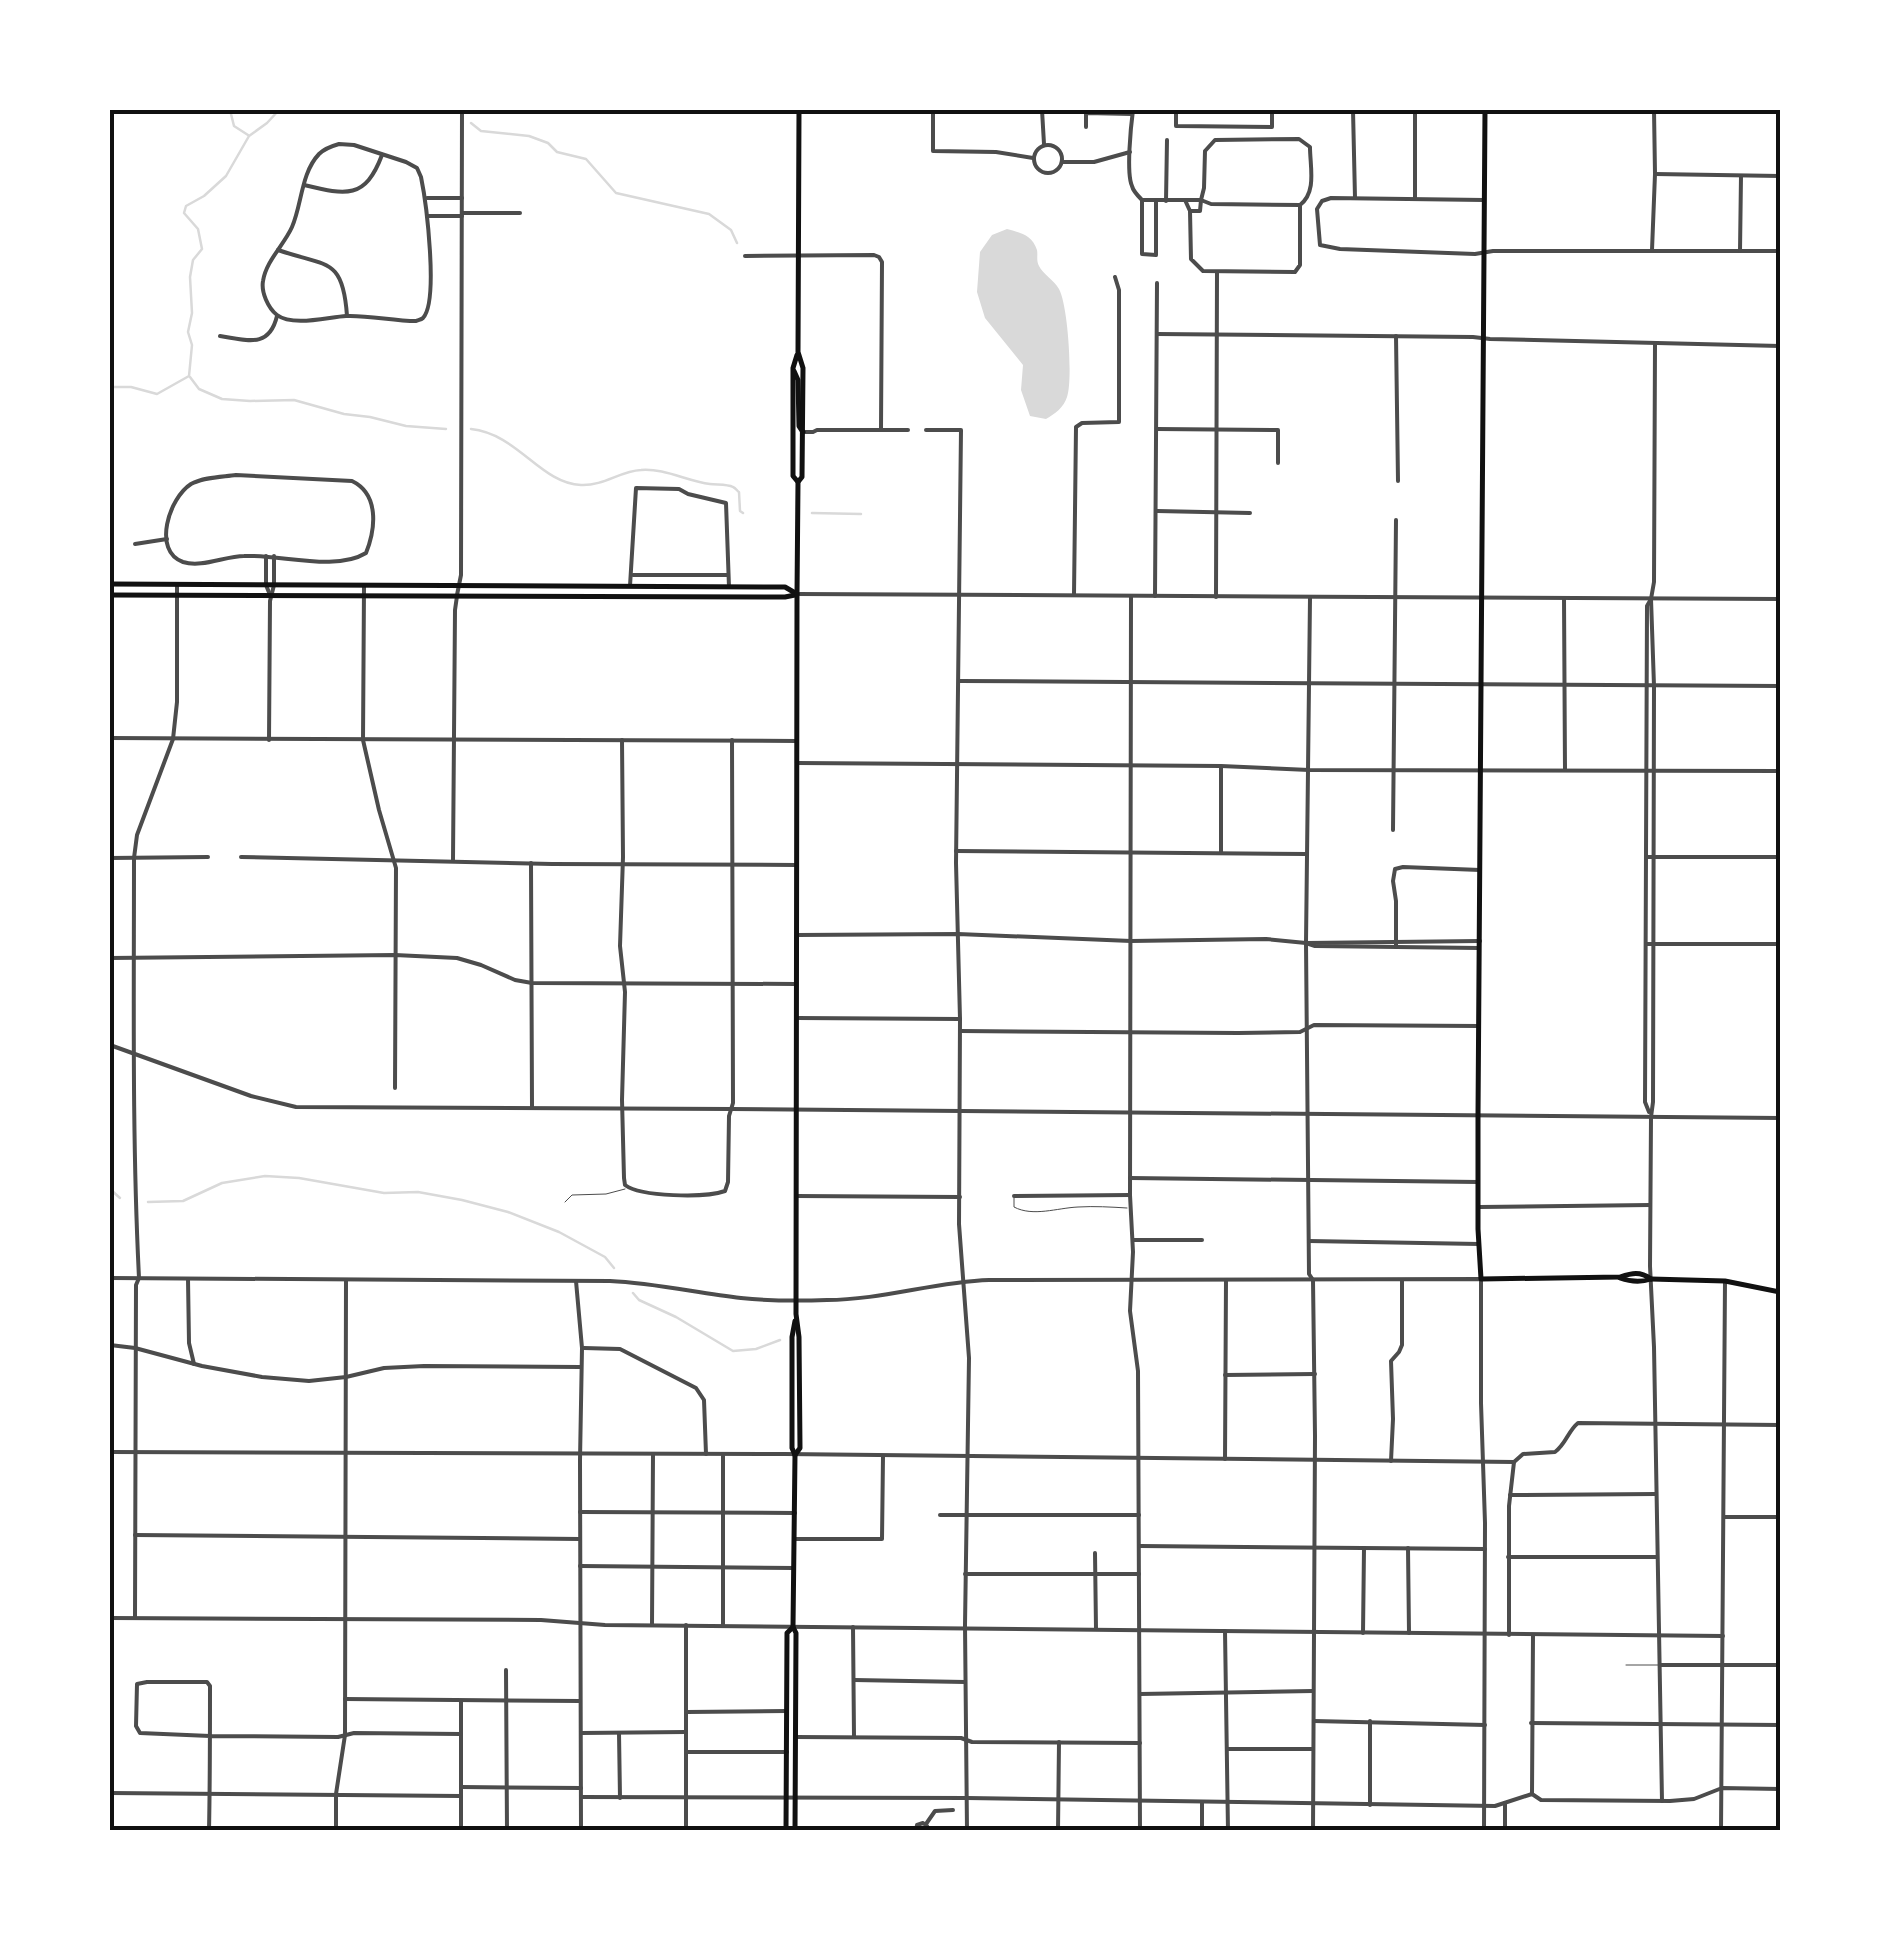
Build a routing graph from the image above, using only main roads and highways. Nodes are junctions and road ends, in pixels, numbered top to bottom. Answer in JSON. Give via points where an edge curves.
{"nodes":[{"id":1,"x":799,"y":110,"type":"edge"},
{"id":2,"x":1485,"y":110,"type":"edge"},
{"id":3,"x":798,"y":352,"type":"junction"},
{"id":4,"x":793,"y":368,"type":"junction"},
{"id":5,"x":803,"y":429,"type":"junction"},
{"id":6,"x":798,"y":482,"type":"junction"},
{"id":7,"x":110,"y":584,"type":"edge"},
{"id":8,"x":567,"y":586,"type":"junction"},
{"id":9,"x":630,"y":587,"type":"junction"},
{"id":10,"x":798,"y":594,"type":"junction"},
{"id":11,"x":110,"y":595,"type":"edge"},
{"id":12,"x":565,"y":596,"type":"junction"},
{"id":13,"x":628,"y":596,"type":"junction"},
{"id":14,"x":1780,"y":1292,"type":"edge"},
{"id":15,"x":793,"y":1627,"type":"junction"},
{"id":16,"x":786,"y":1831,"type":"edge"},
{"id":17,"x":795,"y":1831,"type":"edge"}],
"edges":[{"from":1,"to":3,"type":"main road"},
{"from":2,"to":14,"type":"main road","via":[[1480,1279],[1643,1273]]},
{"from":3,"to":4,"type":"main road"},
{"from":3,"to":5,"type":"main road"},
{"from":4,"to":5,"type":"main road"},
{"from":4,"to":6,"type":"main road"},
{"from":5,"to":6,"type":"main road"},
{"from":6,"to":10,"type":"main road"},
{"from":7,"to":8,"type":"main road"},
{"from":8,"to":9,"type":"main road"},
{"from":8,"to":12,"type":"main road"},
{"from":9,"to":10,"type":"main road","via":[[785,588]]},
{"from":9,"to":13,"type":"main road"},
{"from":10,"to":13,"type":"main road"},
{"from":10,"to":15,"type":"main road","via":[[800,1448]]},
{"from":11,"to":12,"type":"main road"},
{"from":12,"to":13,"type":"main road"},
{"from":15,"to":16,"type":"main road","via":[[787,1634]]},
{"from":15,"to":17,"type":"main road"}]}
